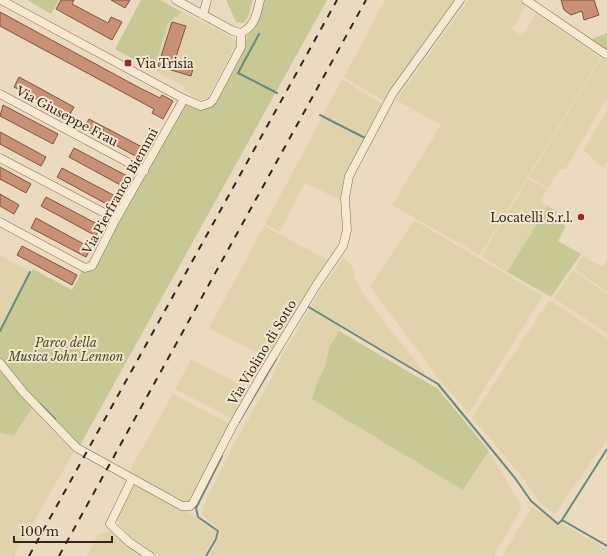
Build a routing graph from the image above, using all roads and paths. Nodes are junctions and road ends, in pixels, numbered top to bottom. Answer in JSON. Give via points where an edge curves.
{"nodes":[{"id":1,"x":1,"y":0,"type":"edge"},
{"id":2,"x":176,"y":0,"type":"edge"},
{"id":3,"x":207,"y":0,"type":"edge"},
{"id":4,"x":260,"y":0,"type":"edge"},
{"id":5,"x":460,"y":0,"type":"edge"},
{"id":6,"x":526,"y":0,"type":"edge"},
{"id":7,"x":203,"y":15,"type":"junction"},
{"id":8,"x":241,"y":33,"type":"junction"},
{"id":9,"x":607,"y":55,"type":"edge"},
{"id":10,"x":0,"y":94,"type":"edge"},
{"id":11,"x":184,"y":99,"type":"junction"},
{"id":12,"x":0,"y":158,"type":"edge"},
{"id":13,"x":144,"y":171,"type":"junction"},
{"id":14,"x":116,"y":219,"type":"junction"},
{"id":15,"x":0,"y":222,"type":"edge"},
{"id":16,"x":0,"y":363,"type":"edge"},
{"id":17,"x":132,"y":479,"type":"junction"},
{"id":18,"x":150,"y":556,"type":"edge"}],
"edges":[{"from":1,"to":11,"type":"street"},
{"from":2,"to":7,"type":"street"},
{"from":3,"to":7,"type":"street"},
{"from":4,"to":8,"type":"street","via":[[252,26]]},
{"from":5,"to":17,"type":"street","name":"Via Violino di Sotto","via":[[393,93],[355,164],[346,186],[345,205],[348,220],[343,246],[261,376],[194,503],[182,506]]},
{"from":6,"to":9,"type":"street"},
{"from":7,"to":8,"type":"street"},
{"from":8,"to":11,"type":"street","via":[[241,47],[213,100],[201,106]]},
{"from":10,"to":13,"type":"street","name":"Via Giuseppe Frau"},
{"from":11,"to":13,"type":"street","name":"Via Pierfranco Biemmi"},
{"from":12,"to":14,"type":"street"},
{"from":13,"to":14,"type":"street","name":"Via Pierfranco Biemmi"},
{"from":14,"to":15,"type":"street","name":"Via Pierfranco Biemmi","via":[[89,268]]},
{"from":16,"to":17,"type":"street","name":"Via Violino di Sotto","via":[[15,383],[77,448]]},
{"from":17,"to":18,"type":"street","via":[[110,524],[129,542]]}]}
